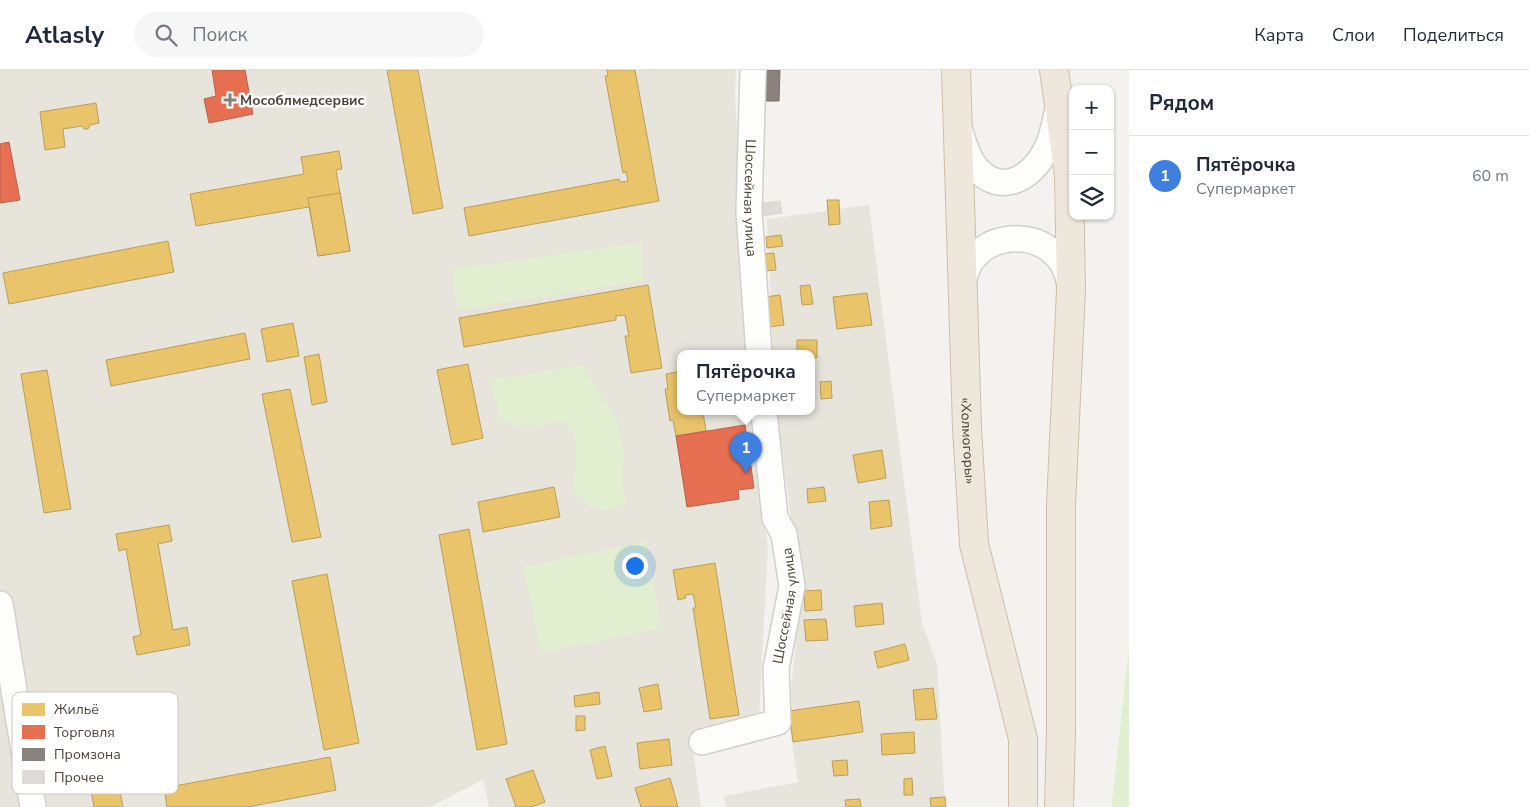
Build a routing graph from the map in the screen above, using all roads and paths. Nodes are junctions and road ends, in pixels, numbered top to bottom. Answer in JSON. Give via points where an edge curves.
{"nodes":[{"id":1,"x":753,"y":70,"type":"edge"},
{"id":2,"x":956,"y":70,"type":"edge"},
{"id":3,"x":1054,"y":70,"type":"edge"},
{"id":4,"x":1059,"y":106,"type":"junction"},
{"id":5,"x":957,"y":119,"type":"junction"},
{"id":6,"x":1071,"y":290,"type":"junction"},
{"id":7,"x":962,"y":295,"type":"junction"},
{"id":8,"x":759,"y":350,"type":"edge"},
{"id":9,"x":764,"y":415,"type":"edge"},
{"id":10,"x":0,"y":604,"type":"edge"},
{"id":11,"x":14,"y":692,"type":"edge"},
{"id":12,"x":702,"y":742,"type":"dead end"},
{"id":13,"x":31,"y":794,"type":"edge"},
{"id":14,"x":33,"y":807,"type":"edge"},
{"id":15,"x":1023,"y":807,"type":"edge"},
{"id":16,"x":1059,"y":807,"type":"edge"}],
"edges":[{"from":1,"to":8,"type":"street","name":"Шоссейная улица","via":[[749,212]]},
{"from":2,"to":5,"type":"highway","name":"«Холмогоры»"},
{"from":3,"to":4,"type":"highway"},
{"from":4,"to":5,"type":"street","via":[[1044,155],[1034,169],[1013,182],[988,178],[977,170],[966,152]]},
{"from":4,"to":6,"type":"highway","via":[[1070,175]]},
{"from":5,"to":7,"type":"highway","name":"«Холмогоры»"},
{"from":6,"to":7,"type":"street","via":[[1069,277],[1058,256],[1038,242],[1014,238],[996,242],[981,251],[967,271]]},
{"from":6,"to":16,"type":"highway","via":[[1061,504]]},
{"from":7,"to":15,"type":"highway","name":"«Холмогоры»","via":[[974,544],[1023,740]]},
{"from":9,"to":12,"type":"street","name":"Шоссейная улица","via":[[776,518],[784,534],[792,586],[776,669],[778,722]]},
{"from":10,"to":11,"type":"street"},
{"from":13,"to":14,"type":"street"}]}
